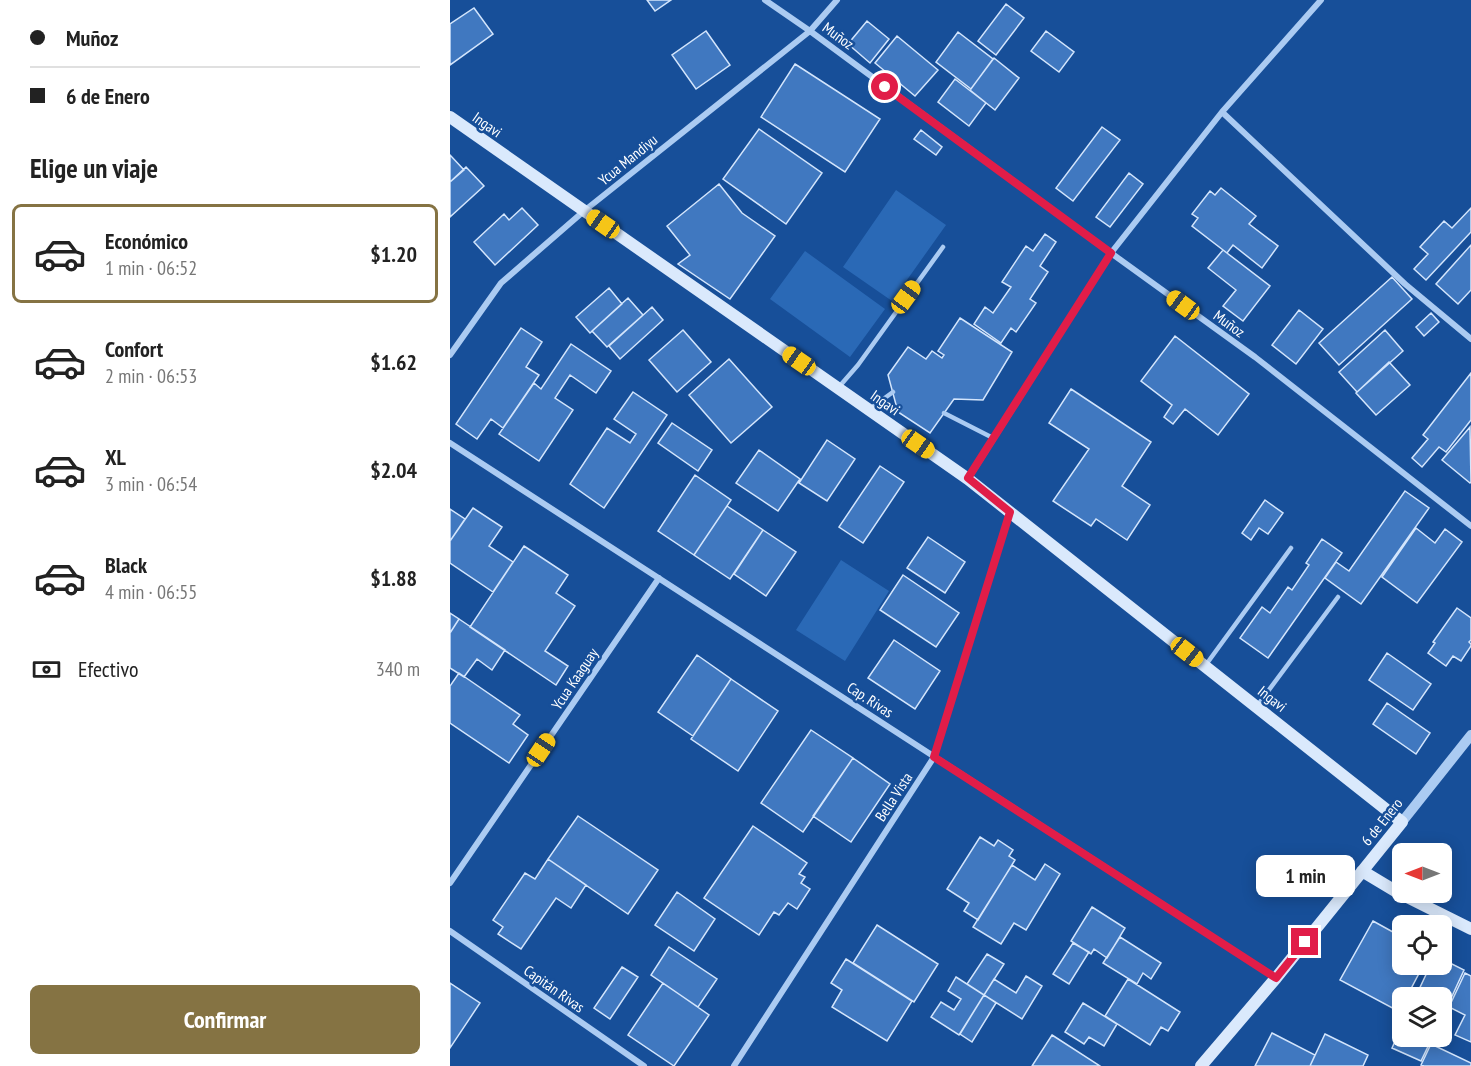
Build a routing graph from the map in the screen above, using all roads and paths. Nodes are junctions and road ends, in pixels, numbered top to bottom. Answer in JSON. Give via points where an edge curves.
{"nodes":[{"id":1,"x":765,"y":0,"type":"edge"},
{"id":2,"x":837,"y":0,"type":"edge"},
{"id":3,"x":1321,"y":0,"type":"edge"},
{"id":4,"x":810,"y":31,"type":"junction"},
{"id":5,"x":1222,"y":112,"type":"junction"},
{"id":6,"x":450,"y":117,"type":"edge"},
{"id":7,"x":584,"y":211,"type":"junction"},
{"id":8,"x":943,"y":247,"type":"dead end"},
{"id":9,"x":1111,"y":253,"type":"junction"},
{"id":10,"x":1471,"y":339,"type":"edge"},
{"id":11,"x":450,"y":355,"type":"edge"},
{"id":12,"x":838,"y":388,"type":"junction"},
{"id":13,"x":893,"y":392,"type":"dead end"},
{"id":14,"x":869,"y":410,"type":"junction"},
{"id":15,"x":944,"y":413,"type":"dead end"},
{"id":16,"x":993,"y":438,"type":"junction"},
{"id":17,"x":450,"y":443,"type":"edge"},
{"id":18,"x":968,"y":478,"type":"junction"},
{"id":19,"x":1010,"y":512,"type":"junction"},
{"id":20,"x":1471,"y":526,"type":"edge"},
{"id":21,"x":1291,"y":548,"type":"dead end"},
{"id":22,"x":659,"y":578,"type":"junction"},
{"id":23,"x":1338,"y":597,"type":"dead end"},
{"id":24,"x":1205,"y":666,"type":"junction"},
{"id":25,"x":1257,"y":706,"type":"junction"},
{"id":26,"x":1471,"y":735,"type":"edge"},
{"id":27,"x":934,"y":757,"type":"junction"},
{"id":28,"x":1402,"y":822,"type":"junction"},
{"id":29,"x":1362,"y":871,"type":"junction"},
{"id":30,"x":450,"y":883,"type":"edge"},
{"id":31,"x":1471,"y":929,"type":"edge"},
{"id":32,"x":450,"y":931,"type":"edge"},
{"id":33,"x":1276,"y":978,"type":"junction"},
{"id":34,"x":644,"y":1066,"type":"edge"},
{"id":35,"x":734,"y":1066,"type":"edge"},
{"id":36,"x":1201,"y":1066,"type":"edge"}],
"edges":[{"from":1,"to":4,"type":"street","name":"Muñoz"},
{"from":2,"to":4,"type":"street","name":"Ycua Mandiyu"},
{"from":3,"to":5,"type":"street"},
{"from":4,"to":7,"type":"street","name":"Ycua Mandiyu"},
{"from":4,"to":9,"type":"street","name":"Muñoz"},
{"from":5,"to":9,"type":"street"},
{"from":5,"to":10,"type":"street","via":[[1405,284]]},
{"from":6,"to":7,"type":"main road","name":"Ingavi"},
{"from":7,"to":11,"type":"street","name":"Ycua Mandiyu","via":[[501,283]]},
{"from":7,"to":12,"type":"main road","name":"Ingavi"},
{"from":8,"to":12,"type":"lane"},
{"from":9,"to":16,"type":"street"},
{"from":9,"to":20,"type":"street","name":"Muñoz","via":[[1254,357]]},
{"from":12,"to":14,"type":"main road","name":"Ingavi"},
{"from":13,"to":14,"type":"lane"},
{"from":14,"to":18,"type":"main road","name":"Ingavi"},
{"from":15,"to":16,"type":"lane"},
{"from":16,"to":18,"type":"street"},
{"from":17,"to":22,"type":"street","name":"Cap. Rivas"},
{"from":18,"to":19,"type":"main road","name":"Ingavi"},
{"from":19,"to":24,"type":"main road","name":"Ingavi"},
{"from":19,"to":27,"type":"street","name":"Bella Vista"},
{"from":21,"to":24,"type":"lane"},
{"from":22,"to":27,"type":"street","name":"Cap. Rivas"},
{"from":22,"to":30,"type":"street","name":"Ycua Kaaguay"},
{"from":23,"to":25,"type":"lane"},
{"from":24,"to":25,"type":"main road","name":"Ingavi"},
{"from":25,"to":28,"type":"main road","name":"Ingavi"},
{"from":26,"to":28,"type":"street","name":"6 de Enero"},
{"from":27,"to":33,"type":"street","name":"Cap. Rivas"},
{"from":27,"to":35,"type":"street","name":"Bella Vista"},
{"from":28,"to":29,"type":"main road","name":"6 de Enero"},
{"from":29,"to":31,"type":"main road"},
{"from":29,"to":33,"type":"main road","name":"6 de Enero"},
{"from":32,"to":34,"type":"street","name":"Capitán Rivas"},
{"from":33,"to":36,"type":"main road","name":"6 de Enero"}]}
